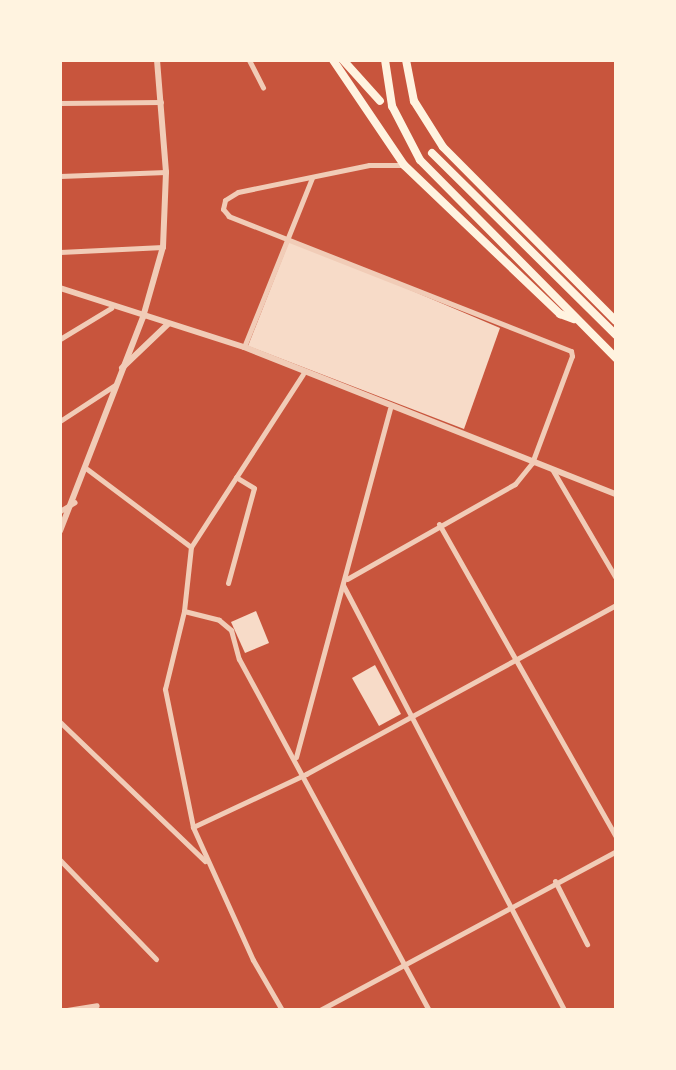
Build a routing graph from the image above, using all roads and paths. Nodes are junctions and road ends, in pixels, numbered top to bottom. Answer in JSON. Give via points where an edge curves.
{"nodes":[{"id":1,"x":157,"y":60,"type":"edge"},
{"id":2,"x":249,"y":60,"type":"edge"},
{"id":3,"x":333,"y":60,"type":"edge"},
{"id":4,"x":343,"y":60,"type":"edge"},
{"id":5,"x":385,"y":60,"type":"edge"},
{"id":6,"x":406,"y":60,"type":"edge"},
{"id":7,"x":264,"y":88,"type":"dead end"},
{"id":8,"x":380,"y":101,"type":"dead end"},
{"id":9,"x":161,"y":102,"type":"junction"},
{"id":10,"x":60,"y":103,"type":"edge"},
{"id":11,"x":432,"y":153,"type":"dead end"},
{"id":12,"x":404,"y":165,"type":"junction"},
{"id":13,"x":166,"y":172,"type":"junction"},
{"id":14,"x":60,"y":176,"type":"edge"},
{"id":15,"x":312,"y":178,"type":"junction"},
{"id":16,"x":289,"y":236,"type":"junction"},
{"id":17,"x":164,"y":248,"type":"junction"},
{"id":18,"x":60,"y":252,"type":"edge"},
{"id":19,"x":60,"y":288,"type":"edge"},
{"id":20,"x":111,"y":308,"type":"junction"},
{"id":21,"x":143,"y":317,"type":"junction"},
{"id":22,"x":574,"y":319,"type":"junction"},
{"id":23,"x":616,"y":321,"type":"edge"},
{"id":24,"x":168,"y":324,"type":"junction"},
{"id":25,"x":616,"y":335,"type":"edge"},
{"id":26,"x":60,"y":339,"type":"edge"},
{"id":27,"x":244,"y":347,"type":"junction"},
{"id":28,"x":616,"y":358,"type":"edge"},
{"id":29,"x":119,"y":370,"type":"junction"},
{"id":30,"x":303,"y":374,"type":"junction"},
{"id":31,"x":115,"y":385,"type":"junction"},
{"id":32,"x":390,"y":408,"type":"junction"},
{"id":33,"x":60,"y":421,"type":"edge"},
{"id":34,"x":532,"y":463,"type":"junction"},
{"id":35,"x":87,"y":469,"type":"junction"},
{"id":36,"x":552,"y":469,"type":"junction"},
{"id":37,"x":236,"y":477,"type":"junction"},
{"id":38,"x":616,"y":494,"type":"edge"},
{"id":39,"x":75,"y":502,"type":"junction"},
{"id":40,"x":60,"y":512,"type":"edge"},
{"id":41,"x":439,"y":524,"type":"junction"},
{"id":42,"x":60,"y":531,"type":"edge"},
{"id":43,"x":190,"y":547,"type":"junction"},
{"id":44,"x":616,"y":578,"type":"edge"},
{"id":45,"x":347,"y":579,"type":"junction"},
{"id":46,"x":228,"y":583,"type":"dead end"},
{"id":47,"x":343,"y":585,"type":"junction"},
{"id":48,"x":616,"y":605,"type":"edge"},
{"id":49,"x":184,"y":611,"type":"junction"},
{"id":50,"x":518,"y":658,"type":"junction"},
{"id":51,"x":412,"y":717,"type":"junction"},
{"id":52,"x":60,"y":722,"type":"edge"},
{"id":53,"x":296,"y":757,"type":"junction"},
{"id":54,"x":306,"y":774,"type":"junction"},
{"id":55,"x":193,"y":827,"type":"junction"},
{"id":56,"x":616,"y":837,"type":"edge"},
{"id":57,"x":616,"y":851,"type":"edge"},
{"id":58,"x":60,"y":860,"type":"edge"},
{"id":59,"x":206,"y":862,"type":"junction"},
{"id":60,"x":555,"y":881,"type":"junction"},
{"id":61,"x":510,"y":906,"type":"junction"},
{"id":62,"x":587,"y":944,"type":"dead end"},
{"id":63,"x":156,"y":959,"type":"dead end"},
{"id":64,"x":406,"y":962,"type":"junction"},
{"id":65,"x":97,"y":1005,"type":"dead end"},
{"id":66,"x":68,"y":1010,"type":"edge"},
{"id":67,"x":282,"y":1010,"type":"edge"},
{"id":68,"x":320,"y":1010,"type":"edge"},
{"id":69,"x":429,"y":1010,"type":"edge"},
{"id":70,"x":564,"y":1010,"type":"edge"}],
"edges":[{"from":1,"to":9,"type":"street"},
{"from":2,"to":7,"type":"street"},
{"from":3,"to":12,"type":"main road"},
{"from":4,"to":8,"type":"main road"},
{"from":5,"to":22,"type":"main road","via":[[386,82],[408,142],[435,177],[542,280]]},
{"from":6,"to":23,"type":"main road","via":[[414,101],[443,147]]},
{"from":9,"to":10,"type":"street"},
{"from":9,"to":13,"type":"street"},
{"from":11,"to":25,"type":"main road"},
{"from":12,"to":15,"type":"street","via":[[369,165]]},
{"from":12,"to":22,"type":"main road","via":[[560,314]]},
{"from":13,"to":14,"type":"street"},
{"from":13,"to":17,"type":"street"},
{"from":15,"to":16,"type":"street"},
{"from":15,"to":16,"type":"street","via":[[225,200],[229,216]]},
{"from":16,"to":27,"type":"street"},
{"from":16,"to":34,"type":"street","via":[[571,351]]},
{"from":17,"to":18,"type":"street"},
{"from":17,"to":21,"type":"street"},
{"from":19,"to":20,"type":"street"},
{"from":20,"to":21,"type":"street"},
{"from":20,"to":26,"type":"street"},
{"from":21,"to":24,"type":"street"},
{"from":21,"to":29,"type":"street"},
{"from":22,"to":28,"type":"main road"},
{"from":24,"to":27,"type":"street"},
{"from":24,"to":29,"type":"street"},
{"from":27,"to":30,"type":"street"},
{"from":29,"to":31,"type":"street"},
{"from":30,"to":32,"type":"street"},
{"from":30,"to":37,"type":"street"},
{"from":31,"to":33,"type":"street"},
{"from":31,"to":35,"type":"street"},
{"from":32,"to":34,"type":"street"},
{"from":32,"to":45,"type":"street"},
{"from":34,"to":36,"type":"street"},
{"from":34,"to":41,"type":"street","via":[[515,484]]},
{"from":35,"to":39,"type":"street"},
{"from":35,"to":43,"type":"street"},
{"from":36,"to":38,"type":"street"},
{"from":36,"to":44,"type":"street"},
{"from":37,"to":43,"type":"street"},
{"from":37,"to":46,"type":"street","via":[[254,488]]},
{"from":39,"to":40,"type":"street"},
{"from":39,"to":42,"type":"street"},
{"from":41,"to":45,"type":"street"},
{"from":41,"to":50,"type":"street"},
{"from":43,"to":49,"type":"street"},
{"from":45,"to":47,"type":"street"},
{"from":47,"to":51,"type":"street"},
{"from":47,"to":53,"type":"street"},
{"from":48,"to":50,"type":"street"},
{"from":49,"to":53,"type":"street","via":[[219,620],[231,630],[239,659]]},
{"from":49,"to":55,"type":"street","via":[[165,689]]},
{"from":50,"to":51,"type":"street"},
{"from":50,"to":56,"type":"street"},
{"from":51,"to":54,"type":"street"},
{"from":51,"to":61,"type":"street"},
{"from":52,"to":59,"type":"street"},
{"from":53,"to":54,"type":"street"},
{"from":54,"to":55,"type":"street"},
{"from":54,"to":64,"type":"street"},
{"from":55,"to":59,"type":"street"},
{"from":57,"to":60,"type":"street"},
{"from":58,"to":63,"type":"street"},
{"from":59,"to":67,"type":"street"},
{"from":60,"to":61,"type":"street"},
{"from":60,"to":62,"type":"street"},
{"from":61,"to":64,"type":"street"},
{"from":61,"to":70,"type":"street"},
{"from":64,"to":68,"type":"street"},
{"from":64,"to":69,"type":"street"},
{"from":65,"to":66,"type":"street"}]}
